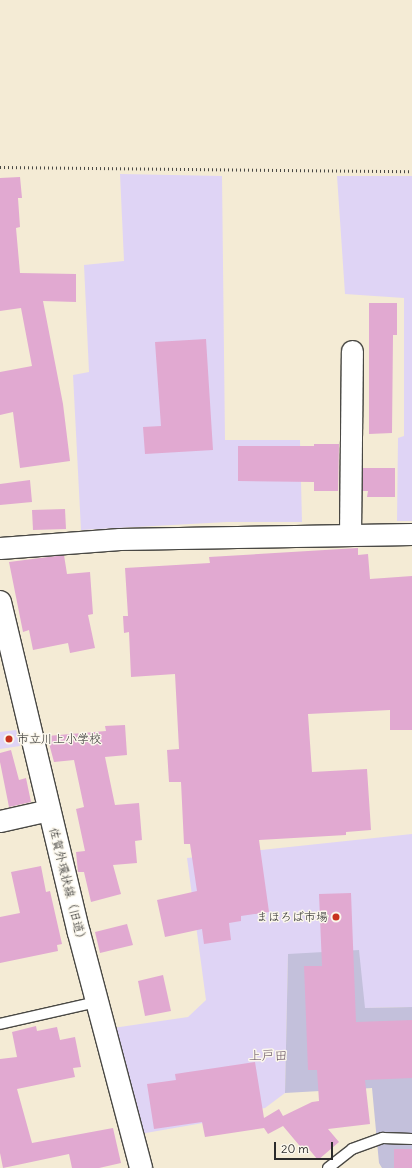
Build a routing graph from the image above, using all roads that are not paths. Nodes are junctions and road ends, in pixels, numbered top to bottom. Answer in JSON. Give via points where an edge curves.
{"nodes":[{"id":1,"x":352,"y":351,"type":"dead end"},
{"id":2,"x":350,"y":534,"type":"junction"},
{"id":3,"x":412,"y":534,"type":"edge"},
{"id":4,"x":0,"y":548,"type":"edge"},
{"id":5,"x":0,"y":602,"type":"edge"},
{"id":6,"x":49,"y":810,"type":"junction"},
{"id":7,"x":0,"y":821,"type":"edge"},
{"id":8,"x":97,"y":1002,"type":"junction"},
{"id":9,"x":0,"y":1024,"type":"edge"},
{"id":10,"x":412,"y":1139,"type":"edge"},
{"id":11,"x":141,"y":1168,"type":"edge"},
{"id":12,"x":328,"y":1168,"type":"edge"}],
"edges":[{"from":1,"to":2,"type":"street"},
{"from":2,"to":3,"type":"street"},
{"from":2,"to":4,"type":"street","via":[[120,539]]},
{"from":5,"to":6,"type":"street","name":"佐賀外環状線（旧道）"},
{"from":6,"to":7,"type":"street"},
{"from":6,"to":8,"type":"street","name":"佐賀外環状線（旧道）"},
{"from":8,"to":9,"type":"lane"},
{"from":8,"to":11,"type":"street","name":"佐賀外環状線（旧道）"},
{"from":10,"to":12,"type":"lane","via":[[383,1138],[352,1149]]}]}
